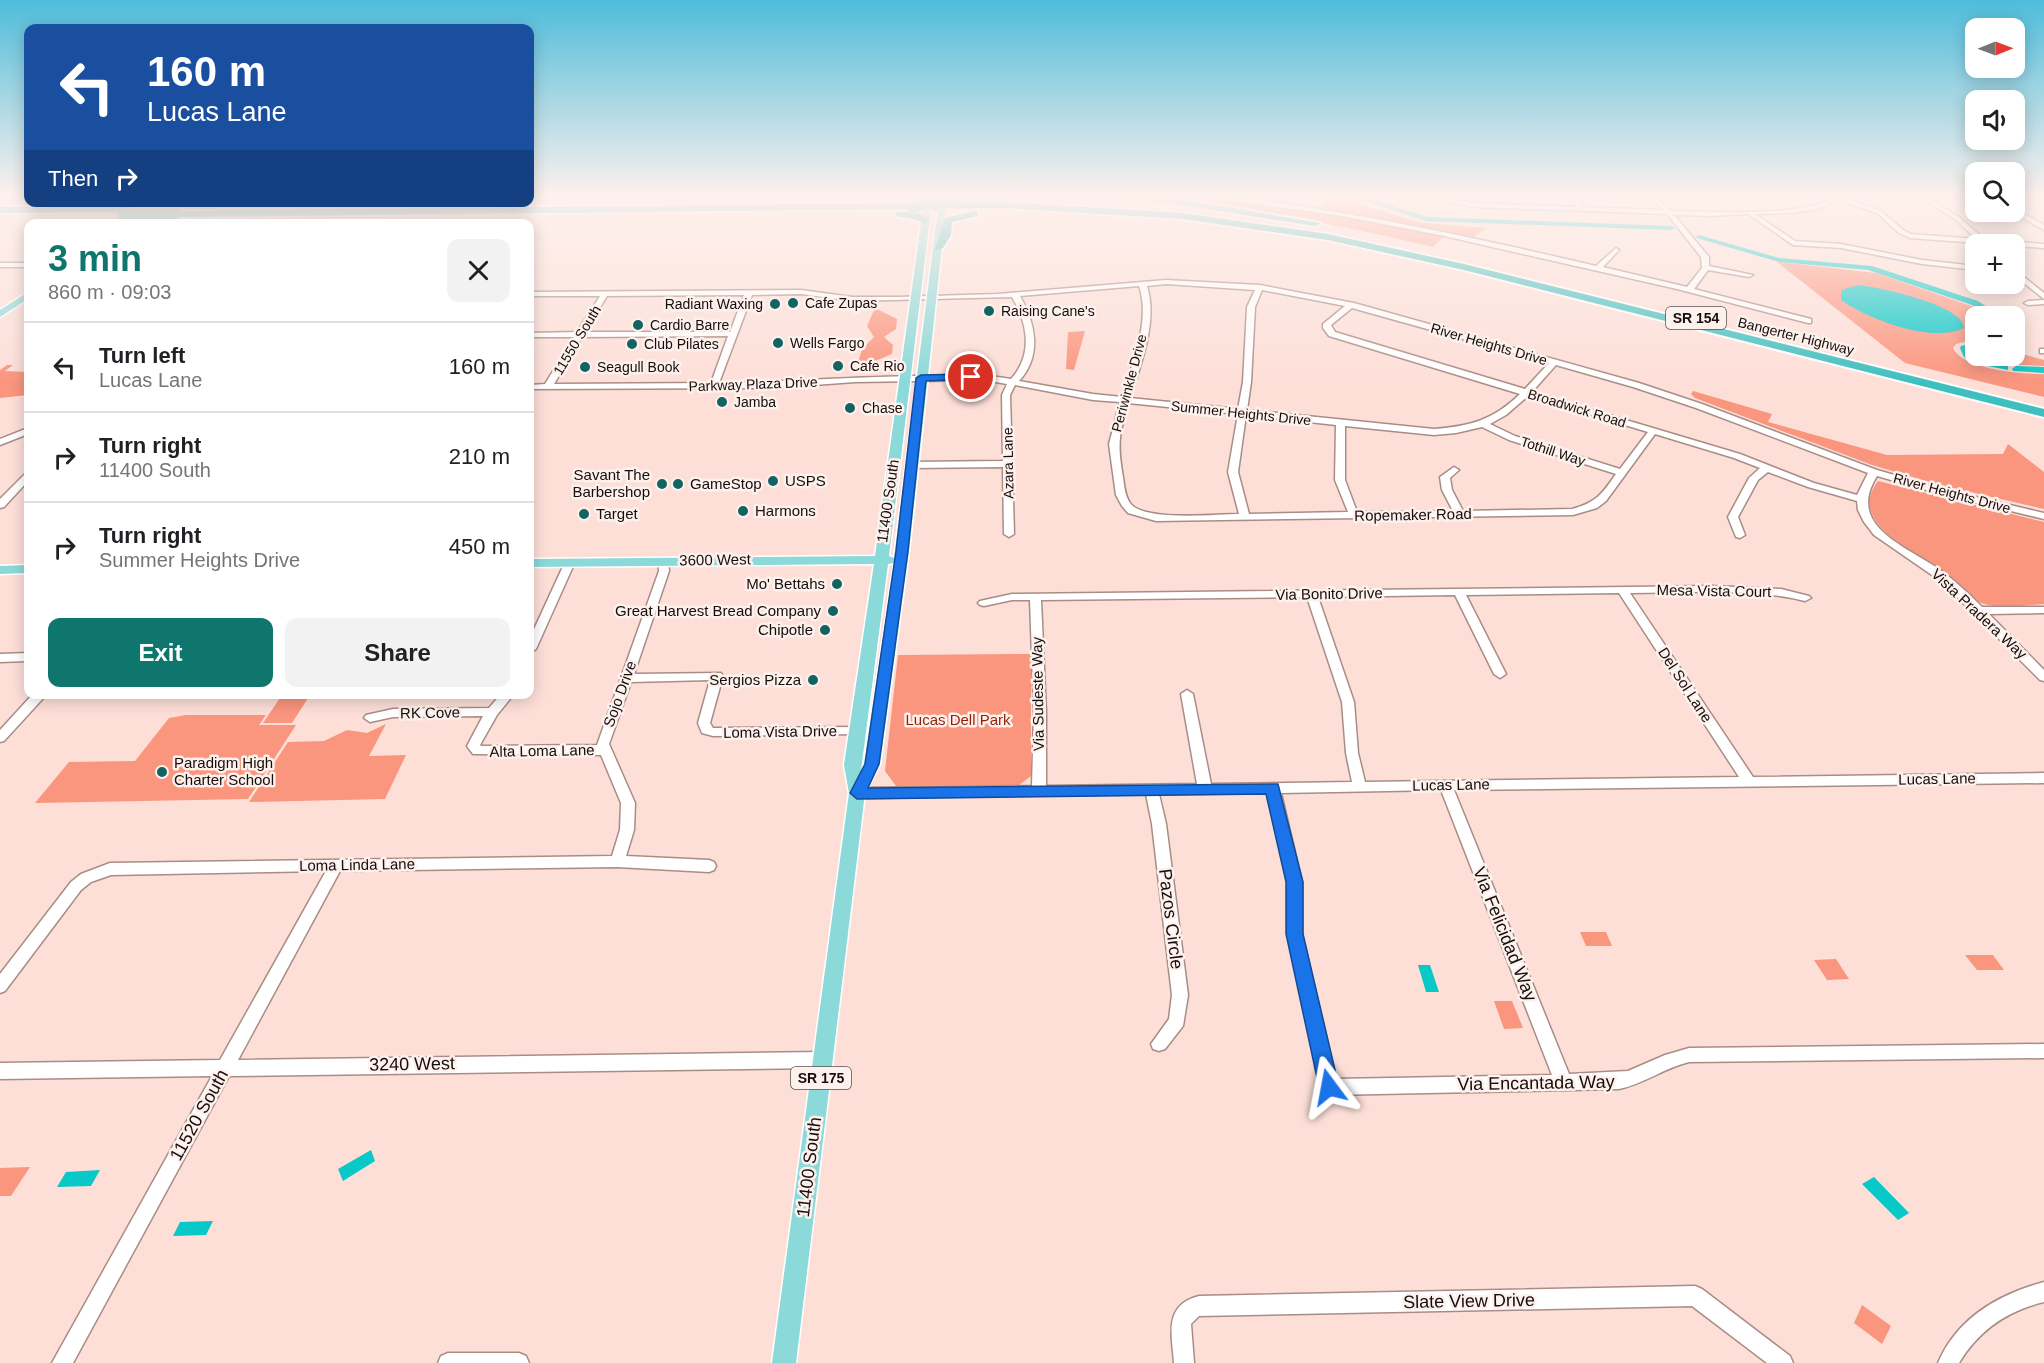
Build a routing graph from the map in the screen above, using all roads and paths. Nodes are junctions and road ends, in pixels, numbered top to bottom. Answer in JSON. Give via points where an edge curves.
{"nodes":[{"id":1,"x":924,"y":258,"type":"edge"},
{"id":2,"x":936,"y":258,"type":"edge"},
{"id":3,"x":1406,"y":258,"type":"edge"},
{"id":4,"x":1416,"y":258,"type":"edge"},
{"id":5,"x":1450,"y":258,"type":"edge"},
{"id":6,"x":1561,"y":258,"type":"edge"},
{"id":7,"x":1608,"y":258,"type":"edge"},
{"id":8,"x":1705,"y":258,"type":"edge"},
{"id":9,"x":1899,"y":258,"type":"edge"},
{"id":10,"x":0,"y":265,"type":"edge"},
{"id":11,"x":24,"y":265,"type":"edge"},
{"id":12,"x":1965,"y":267,"type":"edge"},
{"id":13,"x":1598,"y":268,"type":"junction"},
{"id":14,"x":1706,"y":268,"type":"junction"},
{"id":15,"x":1749,"y":275,"type":"dead end"},
{"id":16,"x":1502,"y":276,"type":"junction"},
{"id":17,"x":2025,"y":280,"type":"edge"},
{"id":18,"x":1142,"y":283,"type":"junction"},
{"id":19,"x":1260,"y":287,"type":"junction"},
{"id":20,"x":1689,"y":290,"type":"junction"},
{"id":21,"x":749,"y":292,"type":"junction"},
{"id":22,"x":534,"y":294,"type":"edge"},
{"id":23,"x":605,"y":294,"type":"junction"},
{"id":24,"x":1015,"y":295,"type":"junction"},
{"id":25,"x":2044,"y":297,"type":"edge"},
{"id":26,"x":24,"y":298,"type":"edge"},
{"id":27,"x":916,"y":298,"type":"junction"},
{"id":28,"x":930,"y":298,"type":"junction"},
{"id":29,"x":2044,"y":302,"type":"edge"},
{"id":30,"x":2028,"y":303,"type":"dead end"},
{"id":31,"x":1351,"y":305,"type":"junction"},
{"id":32,"x":0,"y":314,"type":"edge"},
{"id":33,"x":1808,"y":321,"type":"dead end"},
{"id":34,"x":734,"y":334,"type":"junction"},
{"id":35,"x":580,"y":335,"type":"junction"},
{"id":36,"x":534,"y":336,"type":"edge"},
{"id":37,"x":1554,"y":362,"type":"junction"},
{"id":38,"x":905,"y":378,"type":"junction"},
{"id":39,"x":921,"y":378,"type":"junction"},
{"id":40,"x":1012,"y":382,"type":"junction"},
{"id":41,"x":714,"y":386,"type":"junction"},
{"id":42,"x":534,"y":387,"type":"edge"},
{"id":43,"x":548,"y":387,"type":"junction"},
{"id":44,"x":1526,"y":393,"type":"junction"},
{"id":45,"x":1126,"y":401,"type":"junction"},
{"id":46,"x":2044,"y":405,"type":"edge"},
{"id":47,"x":1243,"y":413,"type":"junction"},
{"id":48,"x":2044,"y":413,"type":"edge"},
{"id":49,"x":1341,"y":424,"type":"junction"},
{"id":50,"x":898,"y":425,"type":"junction"},
{"id":51,"x":1485,"y":425,"type":"junction"},
{"id":52,"x":1653,"y":431,"type":"junction"},
{"id":53,"x":24,"y":433,"type":"edge"},
{"id":54,"x":0,"y":442,"type":"edge"},
{"id":55,"x":1008,"y":464,"type":"junction"},
{"id":56,"x":893,"y":465,"type":"junction"},
{"id":57,"x":911,"y":465,"type":"junction"},
{"id":58,"x":1767,"y":468,"type":"junction"},
{"id":59,"x":1454,"y":470,"type":"dead end"},
{"id":60,"x":1874,"y":472,"type":"junction"},
{"id":61,"x":1622,"y":473,"type":"junction"},
{"id":62,"x":24,"y":480,"type":"edge"},
{"id":63,"x":1862,"y":499,"type":"junction"},
{"id":64,"x":0,"y":505,"type":"edge"},
{"id":65,"x":1135,"y":513,"type":"joint"},
{"id":66,"x":1460,"y":515,"type":"junction"},
{"id":67,"x":1354,"y":516,"type":"junction"},
{"id":68,"x":2044,"y":516,"type":"edge"},
{"id":69,"x":1245,"y":517,"type":"junction"},
{"id":70,"x":905,"y":526,"type":"junction"},
{"id":71,"x":1009,"y":534,"type":"dead end"},
{"id":72,"x":1740,"y":534,"type":"dead end"},
{"id":73,"x":880,"y":560,"type":"junction"},
{"id":74,"x":900,"y":560,"type":"junction"},
{"id":75,"x":663,"y":561,"type":"junction"},
{"id":76,"x":570,"y":562,"type":"junction"},
{"id":77,"x":534,"y":563,"type":"edge"},
{"id":78,"x":24,"y":569,"type":"edge"},
{"id":79,"x":0,"y":570,"type":"edge"},
{"id":80,"x":1622,"y":590,"type":"junction"},
{"id":81,"x":1459,"y":592,"type":"junction"},
{"id":82,"x":1312,"y":594,"type":"junction"},
{"id":83,"x":1035,"y":597,"type":"junction"},
{"id":84,"x":1805,"y":598,"type":"dead end"},
{"id":85,"x":984,"y":603,"type":"dead end"},
{"id":86,"x":2044,"y":610,"type":"edge"},
{"id":87,"x":1978,"y":611,"type":"junction"},
{"id":88,"x":534,"y":640,"type":"edge"},
{"id":89,"x":24,"y":657,"type":"edge"},
{"id":90,"x":0,"y":658,"type":"edge"},
{"id":91,"x":1500,"y":674,"type":"dead end"},
{"id":92,"x":2044,"y":676,"type":"edge"},
{"id":93,"x":626,"y":678,"type":"junction"},
{"id":94,"x":1187,"y":694,"type":"dead end"},
{"id":95,"x":36,"y":699,"type":"edge"},
{"id":96,"x":504,"y":699,"type":"edge"},
{"id":97,"x":492,"y":712,"type":"junction"},
{"id":98,"x":370,"y":718,"type":"dead end"},
{"id":99,"x":857,"y":731,"type":"junction"},
{"id":100,"x":0,"y":738,"type":"edge"},
{"id":101,"x":604,"y":750,"type":"junction"},
{"id":102,"x":2044,"y":778,"type":"edge"},
{"id":103,"x":1749,"y":781,"type":"junction"},
{"id":104,"x":1446,"y":786,"type":"junction"},
{"id":105,"x":1360,"y":787,"type":"junction"},
{"id":106,"x":1273,"y":788,"type":"junction"},
{"id":107,"x":1151,"y":789,"type":"junction"},
{"id":108,"x":1205,"y":789,"type":"junction"},
{"id":109,"x":1039,"y":791,"type":"junction"},
{"id":110,"x":857,"y":793,"type":"junction"},
{"id":111,"x":617,"y":861,"type":"junction"},
{"id":112,"x":336,"y":866,"type":"junction"},
{"id":113,"x":709,"y":866,"type":"dead end"},
{"id":114,"x":0,"y":986,"type":"edge"},
{"id":115,"x":1160,"y":1044,"type":"dead end"},
{"id":116,"x":2044,"y":1051,"type":"edge"},
{"id":117,"x":823,"y":1060,"type":"junction"},
{"id":118,"x":226,"y":1066,"type":"junction"},
{"id":119,"x":0,"y":1071,"type":"edge"},
{"id":120,"x":1564,"y":1083,"type":"junction"},
{"id":121,"x":2044,"y":1292,"type":"edge"},
{"id":122,"x":62,"y":1363,"type":"edge"},
{"id":123,"x":448,"y":1363,"type":"edge"},
{"id":124,"x":519,"y":1363,"type":"edge"},
{"id":125,"x":784,"y":1363,"type":"edge"},
{"id":126,"x":1184,"y":1363,"type":"edge"},
{"id":127,"x":1783,"y":1363,"type":"edge"},
{"id":128,"x":1948,"y":1363,"type":"edge"}],
"edges":[{"from":1,"to":27,"type":"main road","name":"11400 South","number":"SR 175"},
{"from":2,"to":28,"type":"main road","name":"11400 South","number":"SR 175"},
{"from":3,"to":16,"type":"highway"},
{"from":4,"to":16,"type":"highway","name":"Bangerter Highway","number":"SR 154"},
{"from":5,"to":46,"type":"highway","name":"Bangerter Highway","number":"SR 154"},
{"from":6,"to":13,"type":"street"},
{"from":7,"to":13,"type":"street"},
{"from":8,"to":14,"type":"street"},
{"from":9,"to":12,"type":"street"},
{"from":10,"to":11,"type":"street"},
{"from":13,"to":20,"type":"street"},
{"from":14,"to":15,"type":"street"},
{"from":14,"to":20,"type":"street"},
{"from":16,"to":48,"type":"highway","name":"Bangerter Highway","number":"SR 154"},
{"from":17,"to":25,"type":"street"},
{"from":18,"to":19,"type":"street","name":"River Heights Drive"},
{"from":18,"to":24,"type":"street","name":"River Heights Drive"},
{"from":18,"to":45,"type":"street","name":"Periwinkle Drive","via":[[1148,301]]},
{"from":19,"to":31,"type":"street","name":"River Heights Drive"},
{"from":19,"to":47,"type":"street","via":[[1251,307]]},
{"from":20,"to":33,"type":"street"},
{"from":21,"to":23,"type":"street","name":"River Heights Drive"},
{"from":21,"to":27,"type":"street","name":"River Heights Drive","via":[[814,292],[852,299]]},
{"from":21,"to":34,"type":"street"},
{"from":22,"to":23,"type":"street","name":"River Heights Drive"},
{"from":23,"to":35,"type":"street","name":"11550 South"},
{"from":24,"to":28,"type":"street","name":"River Heights Drive"},
{"from":24,"to":40,"type":"street","name":"Azara Lane","via":[[1024,308],[1030,338],[1025,365]]},
{"from":26,"to":32,"type":"main road"},
{"from":27,"to":28,"type":"street","name":"River Heights Drive"},
{"from":27,"to":38,"type":"main road","name":"11400 South","number":"SR 175"},
{"from":28,"to":39,"type":"main road","name":"11400 South","number":"SR 175"},
{"from":29,"to":30,"type":"street"},
{"from":31,"to":37,"type":"street","name":"River Heights Drive"},
{"from":31,"to":44,"type":"street","name":"Broadwick Road","via":[[1327,324],[1332,334]]},
{"from":34,"to":35,"type":"street"},
{"from":34,"to":41,"type":"street"},
{"from":35,"to":36,"type":"street"},
{"from":35,"to":43,"type":"street","name":"11550 South"},
{"from":37,"to":44,"type":"street","name":"Summer Heights Drive"},
{"from":37,"to":60,"type":"street","name":"River Heights Drive","via":[[1678,398]]},
{"from":38,"to":39,"type":"street","name":"Summer Heights Drive"},
{"from":38,"to":41,"type":"street","name":"Parkway Plaza Drive"},
{"from":38,"to":50,"type":"main road","name":"11400 South","number":"SR 175"},
{"from":39,"to":40,"type":"street","name":"Summer Heights Drive","via":[[984,377]]},
{"from":39,"to":57,"type":"main road","name":"11400 South","number":"SR 175"},
{"from":40,"to":45,"type":"street","name":"Summer Heights Drive"},
{"from":40,"to":55,"type":"street","name":"Azara Lane","via":[[1006,395]]},
{"from":41,"to":43,"type":"street","name":"Parkway Plaza Drive"},
{"from":42,"to":43,"type":"street","name":"Parkway Plaza Drive"},
{"from":44,"to":51,"type":"street","name":"Summer Heights Drive","via":[[1505,414]]},
{"from":44,"to":52,"type":"street","name":"Broadwick Road"},
{"from":45,"to":47,"type":"street","name":"Summer Heights Drive"},
{"from":45,"to":65,"type":"street","name":"Periwinkle Drive","via":[[1113,444],[1122,502]]},
{"from":47,"to":49,"type":"street","name":"Summer Heights Drive"},
{"from":47,"to":69,"type":"street","via":[[1233,476]]},
{"from":49,"to":51,"type":"street","name":"Summer Heights Drive","via":[[1434,432]]},
{"from":49,"to":67,"type":"street","via":[[1340,480]]},
{"from":50,"to":56,"type":"main road","name":"11400 South","number":"SR 175"},
{"from":50,"to":57,"type":"main road","via":[[906,431],[904,463]]},
{"from":51,"to":61,"type":"street","name":"Tothill Way","via":[[1522,442]]},
{"from":52,"to":58,"type":"street","name":"Broadwick Road"},
{"from":52,"to":61,"type":"street","name":"Ropemaker Road"},
{"from":53,"to":54,"type":"street"},
{"from":55,"to":57,"type":"street"},
{"from":55,"to":71,"type":"street","name":"Azara Lane"},
{"from":56,"to":70,"type":"main road","via":[[902,469],[900,502]]},
{"from":56,"to":73,"type":"main road","name":"11400 South","number":"SR 175"},
{"from":57,"to":70,"type":"main road","name":"11400 South","number":"SR 175"},
{"from":58,"to":63,"type":"street","name":"Broadwick Road"},
{"from":58,"to":72,"type":"street","via":[[1754,478],[1733,517]]},
{"from":59,"to":66,"type":"street","via":[[1445,477],[1444,484]]},
{"from":60,"to":63,"type":"street"},
{"from":60,"to":68,"type":"street","name":"River Heights Drive"},
{"from":61,"to":66,"type":"street","name":"Ropemaker Road","via":[[1600,502],[1581,511]]},
{"from":62,"to":64,"type":"street"},
{"from":63,"to":87,"type":"street","name":"Vista Pradera Way","via":[[1865,515],[1876,530],[1942,576]]},
{"from":65,"to":69,"type":"street","name":"Ropemaker Road","via":[[1156,518]]},
{"from":66,"to":67,"type":"street","name":"Ropemaker Road"},
{"from":67,"to":69,"type":"street","name":"Ropemaker Road"},
{"from":70,"to":74,"type":"main road","name":"11400 South","number":"SR 175"},
{"from":73,"to":74,"type":"main road","name":"3600 West"},
{"from":73,"to":75,"type":"main road","name":"3600 West"},
{"from":73,"to":99,"type":"main road","name":"11400 South","number":"SR 175"},
{"from":74,"to":110,"type":"main road","name":"11400 South","number":"SR 175","via":[[872,764]]},
{"from":75,"to":76,"type":"main road","name":"3600 West"},
{"from":75,"to":93,"type":"street","name":"Sojo Drive","via":[[664,571]]},
{"from":76,"to":77,"type":"main road","name":"3600 West"},
{"from":76,"to":88,"type":"street"},
{"from":78,"to":79,"type":"main road"},
{"from":80,"to":81,"type":"street","name":"Via Bonito Drive"},
{"from":80,"to":84,"type":"street","name":"Mesa Vista Court","via":[[1778,592]]},
{"from":80,"to":103,"type":"street","name":"Del Sol Lane"},
{"from":81,"to":82,"type":"street","name":"Via Bonito Drive"},
{"from":81,"to":91,"type":"street"},
{"from":82,"to":83,"type":"street","name":"Via Bonito Drive"},
{"from":82,"to":105,"type":"street","via":[[1348,702],[1352,753]]},
{"from":83,"to":85,"type":"street","name":"Via Bonito Drive"},
{"from":83,"to":109,"type":"street","name":"Via Sudeste Way"},
{"from":86,"to":87,"type":"street"},
{"from":87,"to":92,"type":"street","name":"Vista Pradera Way"},
{"from":89,"to":90,"type":"street"},
{"from":93,"to":99,"type":"street","name":"Loma Vista Drive","via":[[717,676],[704,723],[706,730],[714,732]]},
{"from":93,"to":101,"type":"street","name":"Sojo Drive"},
{"from":94,"to":108,"type":"street"},
{"from":95,"to":100,"type":"street"},
{"from":96,"to":97,"type":"street","name":"Alta Loma Lane"},
{"from":97,"to":98,"type":"street","name":"RK Cove","via":[[393,713]]},
{"from":97,"to":101,"type":"street","name":"Alta Loma Lane","via":[[473,741],[478,751]]},
{"from":99,"to":110,"type":"main road","name":"11400 South","number":"SR 175","via":[[852,765]]},
{"from":101,"to":111,"type":"street","via":[[628,803],[627,830]]},
{"from":102,"to":103,"type":"street","name":"Lucas Lane"},
{"from":103,"to":104,"type":"street","name":"Lucas Lane"},
{"from":104,"to":105,"type":"street","name":"Lucas Lane"},
{"from":104,"to":120,"type":"street","name":"Via Felicidad Way"},
{"from":105,"to":106,"type":"street","name":"Lucas Lane"},
{"from":106,"to":108,"type":"street","name":"Lucas Lane"},
{"from":106,"to":120,"type":"street","name":"Via Encantada Way","via":[[1295,882],[1295,934],[1329,1087]]},
{"from":107,"to":108,"type":"street","name":"Lucas Lane"},
{"from":107,"to":109,"type":"street","name":"Lucas Lane"},
{"from":107,"to":115,"type":"street","name":"Pazos Circle","via":[[1159,824],[1180,994],[1177,1021]]},
{"from":109,"to":110,"type":"street","name":"Lucas Lane"},
{"from":110,"to":117,"type":"main road","name":"11400 South","number":"SR 175"},
{"from":111,"to":112,"type":"street","name":"Loma Linda Lane"},
{"from":111,"to":113,"type":"street","name":"Loma Linda Lane"},
{"from":112,"to":114,"type":"street","name":"Loma Linda Lane","via":[[124,868],[97,872],[76,886]]},
{"from":112,"to":118,"type":"street","name":"11520 South"},
{"from":116,"to":120,"type":"street","name":"Via Encantada Way","via":[[1689,1055],[1628,1080]]},
{"from":117,"to":118,"type":"street","name":"3240 West"},
{"from":117,"to":125,"type":"main road","name":"11400 South","number":"SR 175"},
{"from":118,"to":119,"type":"street","name":"3240 West"},
{"from":118,"to":122,"type":"street","name":"11520 South"},
{"from":121,"to":128,"type":"street","via":[[2006,1304],[1988,1315],[1968,1333]]},
{"from":123,"to":124,"type":"street"},
{"from":126,"to":127,"type":"street","name":"Slate View Drive","via":[[1181,1321],[1191,1308],[1199,1306],[1695,1296]]}]}
